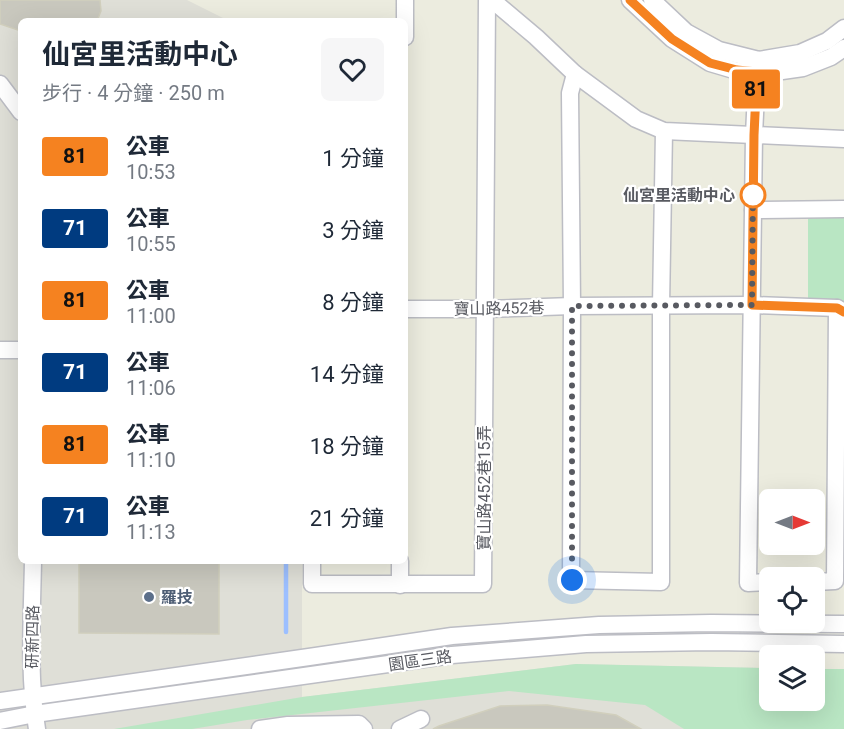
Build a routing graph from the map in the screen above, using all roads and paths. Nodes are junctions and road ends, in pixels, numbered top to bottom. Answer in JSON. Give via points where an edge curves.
{"nodes":[{"id":1,"x":405,"y":0,"type":"edge"},
{"id":2,"x":487,"y":0,"type":"edge"},
{"id":3,"x":492,"y":0,"type":"edge"},
{"id":4,"x":630,"y":0,"type":"edge"},
{"id":5,"x":652,"y":0,"type":"edge"},
{"id":6,"x":405,"y":18,"type":"edge"},
{"id":7,"x":844,"y":28,"type":"edge"},
{"id":8,"x":844,"y":48,"type":"edge"},
{"id":9,"x":758,"y":66,"type":"junction"},
{"id":10,"x":574,"y":74,"type":"junction"},
{"id":11,"x":0,"y":84,"type":"edge"},
{"id":12,"x":18,"y":108,"type":"edge"},
{"id":13,"x":664,"y":131,"type":"junction"},
{"id":14,"x":754,"y":135,"type":"junction"},
{"id":15,"x":844,"y":139,"type":"edge"},
{"id":16,"x":844,"y":209,"type":"edge"},
{"id":17,"x":753,"y":210,"type":"junction"},
{"id":18,"x":752,"y":305,"type":"junction"},
{"id":19,"x":572,"y":306,"type":"junction"},
{"id":20,"x":661,"y":306,"type":"junction"},
{"id":21,"x":408,"y":309,"type":"edge"},
{"id":22,"x":485,"y":309,"type":"junction"},
{"id":23,"x":841,"y":310,"type":"edge"},
{"id":24,"x":0,"y":350,"type":"edge"},
{"id":25,"x":18,"y":350,"type":"edge"},
{"id":26,"x":33,"y":564,"type":"edge"},
{"id":27,"x":312,"y":564,"type":"edge"},
{"id":28,"x":400,"y":564,"type":"edge"},
{"id":29,"x":825,"y":581,"type":"edge"},
{"id":30,"x":759,"y":582,"type":"edge"},
{"id":31,"x":400,"y":585,"type":"junction"},
{"id":32,"x":844,"y":624,"type":"edge"},
{"id":33,"x":844,"y":644,"type":"edge"},
{"id":34,"x":0,"y":701,"type":"edge"},
{"id":35,"x":35,"y":713,"type":"edge"},
{"id":36,"x":421,"y":719,"type":"dead end"},
{"id":37,"x":0,"y":721,"type":"edge"},
{"id":38,"x":289,"y":727,"type":"edge"},
{"id":39,"x":403,"y":728,"type":"edge"},
{"id":40,"x":260,"y":729,"type":"edge"},
{"id":41,"x":364,"y":729,"type":"edge"}],
"edges":[{"from":1,"to":6,"type":"street"},
{"from":2,"to":22,"type":"street"},
{"from":3,"to":10,"type":"street"},
{"from":4,"to":9,"type":"street","via":[[672,39],[710,63],[737,70]]},
{"from":5,"to":9,"type":"street","via":[[687,32]]},
{"from":7,"to":9,"type":"street","via":[[800,53]]},
{"from":8,"to":9,"type":"street","via":[[803,68],[782,71]]},
{"from":9,"to":14,"type":"street"},
{"from":10,"to":13,"type":"street","via":[[636,119]]},
{"from":10,"to":19,"type":"street","via":[[570,93]]},
{"from":11,"to":12,"type":"street"},
{"from":13,"to":14,"type":"street"},
{"from":13,"to":20,"type":"street"},
{"from":14,"to":15,"type":"street"},
{"from":14,"to":17,"type":"street"},
{"from":16,"to":17,"type":"street"},
{"from":17,"to":18,"type":"street"},
{"from":18,"to":20,"type":"street","name":"寶山路452巷"},
{"from":18,"to":23,"type":"street","name":"寶山路452巷"},
{"from":18,"to":30,"type":"street","via":[[748,582]]},
{"from":19,"to":20,"type":"street","name":"寶山路452巷"},
{"from":19,"to":20,"type":"street","via":[[572,580],[661,582]]},
{"from":19,"to":22,"type":"street","name":"寶山路452巷"},
{"from":21,"to":22,"type":"street","name":"寶山路452巷"},
{"from":22,"to":31,"type":"street","name":"寶山路452巷15弄","via":[[483,584]]},
{"from":23,"to":29,"type":"street","via":[[835,581]]},
{"from":24,"to":25,"type":"street"},
{"from":26,"to":35,"type":"street","name":"研新四路"},
{"from":27,"to":31,"type":"street","via":[[312,584]]},
{"from":28,"to":31,"type":"street"},
{"from":32,"to":35,"type":"street","name":"園區三路","via":[[599,625],[452,636],[309,657]]},
{"from":33,"to":35,"type":"street","name":"園區三路","via":[[586,644],[452,655]]},
{"from":34,"to":35,"type":"street","name":"園區三路"},
{"from":35,"to":37,"type":"street","name":"園區三路"},
{"from":36,"to":39,"type":"street"},
{"from":38,"to":40,"type":"street"},
{"from":38,"to":41,"type":"street","via":[[359,724]]}]}
